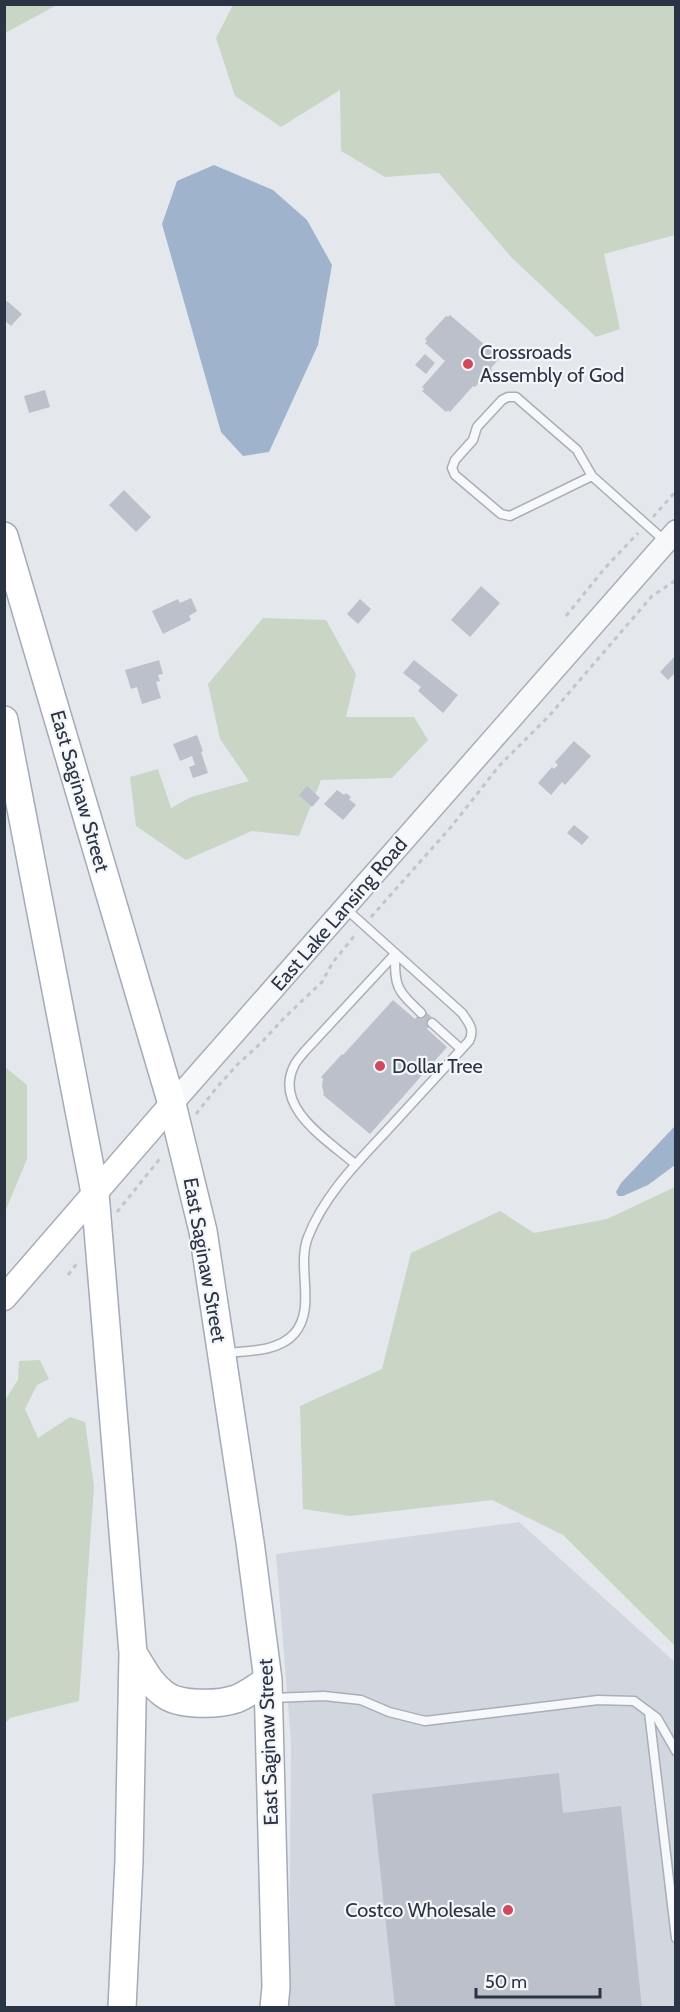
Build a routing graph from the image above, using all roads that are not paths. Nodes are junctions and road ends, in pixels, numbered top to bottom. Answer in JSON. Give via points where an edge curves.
{"nodes":[{"id":1,"x":592,"y":476,"type":"junction"},
{"id":2,"x":4,"y":536,"type":"edge"},
{"id":3,"x":671,"y":536,"type":"edge"},
{"id":4,"x":16,"y":611,"type":"edge"},
{"id":5,"x":4,"y":720,"type":"edge"},
{"id":6,"x":344,"y":908,"type":"junction"},
{"id":7,"x":394,"y":954,"type":"junction"},
{"id":8,"x":421,"y":1013,"type":"dead end"},
{"id":9,"x":432,"y":1023,"type":"dead end"},
{"id":10,"x":462,"y":1049,"type":"junction"},
{"id":11,"x":172,"y":1104,"type":"junction"},
{"id":12,"x":356,"y":1164,"type":"junction"},
{"id":13,"x":95,"y":1193,"type":"junction"},
{"id":14,"x":4,"y":1298,"type":"edge"},
{"id":15,"x":222,"y":1354,"type":"junction"},
{"id":16,"x":132,"y":1653,"type":"junction"},
{"id":17,"x":268,"y":1689,"type":"junction"},
{"id":18,"x":649,"y":1712,"type":"junction"},
{"id":19,"x":675,"y":1751,"type":"edge"},
{"id":20,"x":675,"y":1938,"type":"edge"},
{"id":21,"x":122,"y":2007,"type":"edge"},
{"id":22,"x":274,"y":2007,"type":"edge"}],
"edges":[{"from":1,"to":1,"type":"lane","via":[[577,450],[516,397],[502,400],[477,427],[473,440],[452,468],[455,475],[501,514],[510,516]]},
{"from":1,"to":3,"type":"lane","via":[[646,524]]},
{"from":2,"to":4,"type":"main road","name":"East Saginaw Street"},
{"from":3,"to":6,"type":"street","name":"East Lake Lansing Road"},
{"from":4,"to":11,"type":"main road","name":"East Saginaw Street"},
{"from":5,"to":13,"type":"main road"},
{"from":6,"to":7,"type":"lane"},
{"from":6,"to":11,"type":"street","name":"East Lake Lansing Road"},
{"from":7,"to":8,"type":"lane","via":[[400,993]]},
{"from":7,"to":10,"type":"lane","via":[[462,1012],[472,1035]]},
{"from":7,"to":12,"type":"lane","via":[[293,1067],[292,1105]]},
{"from":9,"to":10,"type":"lane"},
{"from":10,"to":12,"type":"lane"},
{"from":11,"to":13,"type":"main road","name":"East Lake Lansing Road"},
{"from":11,"to":15,"type":"main road","name":"East Saginaw Street","via":[[203,1231]]},
{"from":12,"to":15,"type":"lane","via":[[322,1207],[307,1239],[305,1312],[295,1334],[270,1348]]},
{"from":13,"to":14,"type":"main road","name":"East Lake Lansing Road"},
{"from":13,"to":16,"type":"main road"},
{"from":15,"to":17,"type":"main road","name":"East Saginaw Street"},
{"from":16,"to":17,"type":"main road","via":[[152,1683],[178,1702],[222,1703]]},
{"from":16,"to":21,"type":"main road"},
{"from":17,"to":18,"type":"lane","via":[[361,1700],[389,1712],[425,1720],[598,1700],[634,1701]]},
{"from":17,"to":22,"type":"main road","name":"East Saginaw Street"},
{"from":18,"to":19,"type":"lane","via":[[657,1718]]},
{"from":18,"to":20,"type":"lane"}]}
